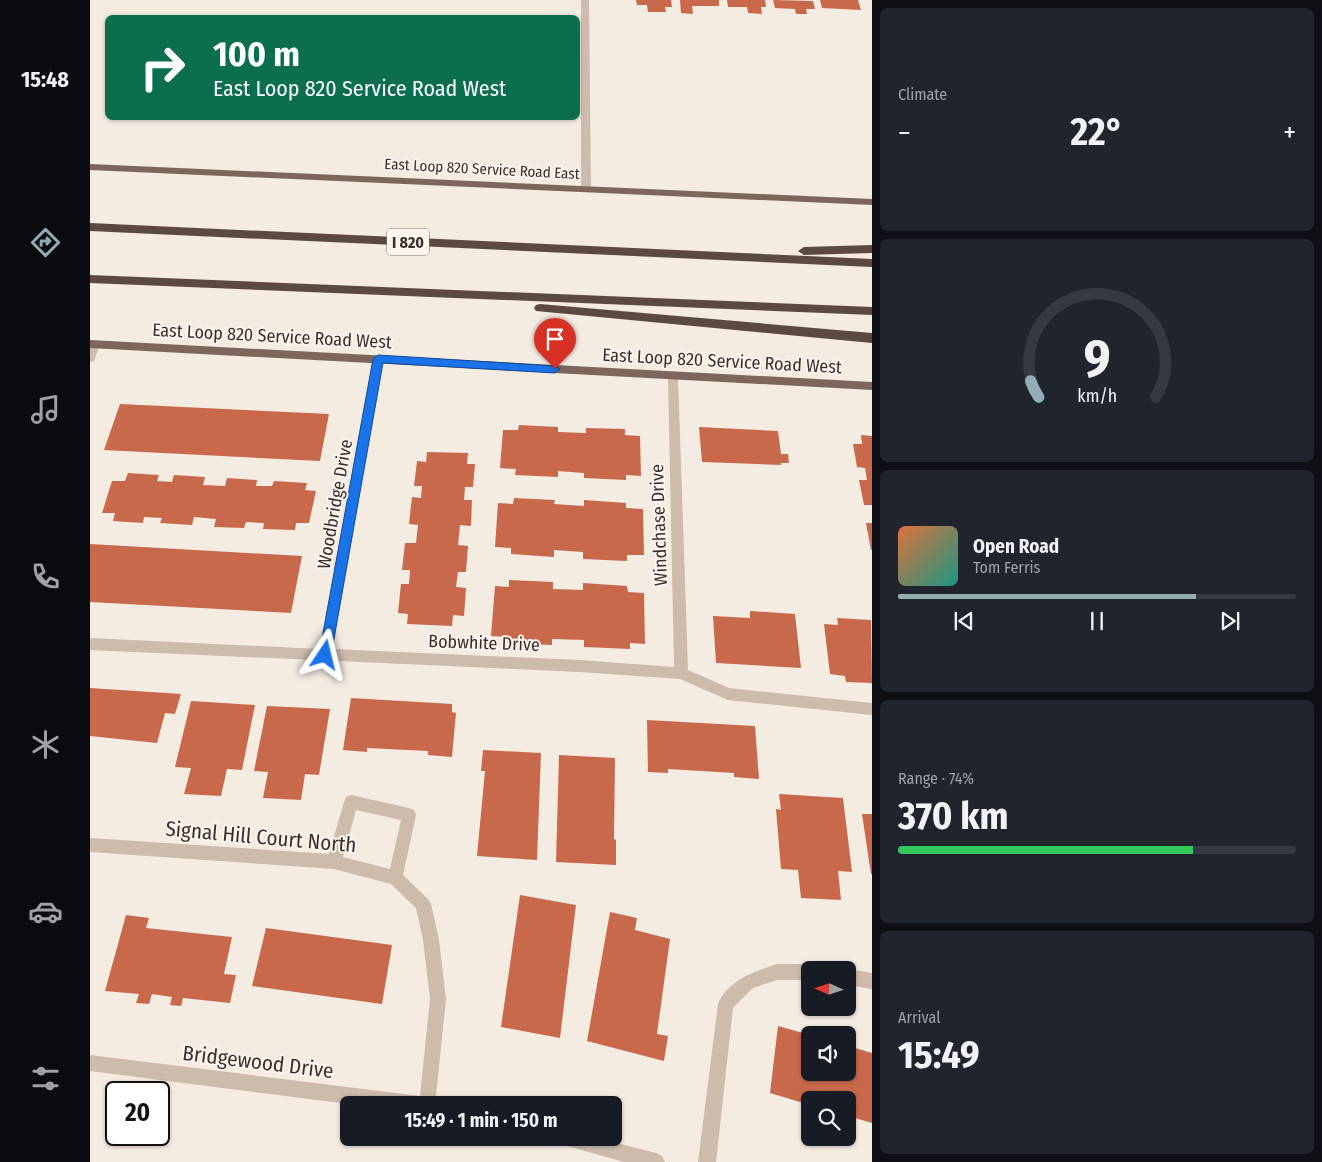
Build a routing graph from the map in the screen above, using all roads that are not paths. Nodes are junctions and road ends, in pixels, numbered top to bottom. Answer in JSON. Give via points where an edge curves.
{"nodes":[{"id":1,"x":585,"y":0,"type":"edge"},
{"id":2,"x":90,"y":167,"type":"edge"},
{"id":3,"x":586,"y":189,"type":"junction"},
{"id":4,"x":872,"y":202,"type":"edge"},
{"id":5,"x":90,"y":221,"type":"edge"},
{"id":6,"x":90,"y":227,"type":"edge"},
{"id":7,"x":117,"y":228,"type":"junction"},
{"id":8,"x":872,"y":249,"type":"edge"},
{"id":9,"x":665,"y":254,"type":"junction"},
{"id":10,"x":872,"y":263,"type":"edge"},
{"id":11,"x":90,"y":279,"type":"edge"},
{"id":12,"x":360,"y":291,"type":"junction"},
{"id":13,"x":872,"y":311,"type":"edge"},
{"id":14,"x":872,"y":338,"type":"edge"},
{"id":15,"x":92,"y":344,"type":"edge"},
{"id":16,"x":90,"y":358,"type":"edge"},
{"id":17,"x":378,"y":359,"type":"junction"},
{"id":18,"x":673,"y":376,"type":"junction"},
{"id":19,"x":872,"y":386,"type":"edge"},
{"id":20,"x":90,"y":644,"type":"edge"},
{"id":21,"x":325,"y":655,"type":"junction"},
{"id":22,"x":681,"y":673,"type":"junction"},
{"id":23,"x":872,"y":709,"type":"edge"},
{"id":24,"x":90,"y":845,"type":"edge"},
{"id":25,"x":334,"y":862,"type":"junction"},
{"id":26,"x":395,"y":878,"type":"junction"},
{"id":27,"x":801,"y":972,"type":"edge"},
{"id":28,"x":856,"y":978,"type":"edge"},
{"id":29,"x":872,"y":981,"type":"edge"},
{"id":30,"x":90,"y":1063,"type":"edge"},
{"id":31,"x":350,"y":1096,"type":"edge"},
{"id":32,"x":429,"y":1096,"type":"edge"},
{"id":33,"x":597,"y":1146,"type":"edge"},
{"id":34,"x":656,"y":1162,"type":"edge"},
{"id":35,"x":707,"y":1162,"type":"edge"}],
"edges":[{"from":1,"to":3,"type":"street"},
{"from":2,"to":3,"type":"main road","name":"East Loop 820 Service Road East"},
{"from":3,"to":4,"type":"main road","name":"East Loop 820 Service Road East"},
{"from":5,"to":7,"type":"highway"},
{"from":6,"to":7,"type":"highway","number":"I 820"},
{"from":7,"to":9,"type":"highway","number":"I 820"},
{"from":8,"to":9,"type":"highway"},
{"from":9,"to":10,"type":"highway","number":"I 820"},
{"from":11,"to":12,"type":"highway"},
{"from":12,"to":13,"type":"highway"},
{"from":12,"to":14,"type":"highway"},
{"from":15,"to":16,"type":"street"},
{"from":15,"to":17,"type":"main road","name":"East Loop 820 Service Road West"},
{"from":17,"to":18,"type":"main road","name":"East Loop 820 Service Road West"},
{"from":17,"to":21,"type":"street","name":"Woodbridge Drive"},
{"from":18,"to":19,"type":"main road","name":"East Loop 820 Service Road West"},
{"from":18,"to":22,"type":"street","name":"Windchase Drive"},
{"from":20,"to":21,"type":"street","name":"Bobwhite Drive"},
{"from":21,"to":22,"type":"street","name":"Bobwhite Drive"},
{"from":22,"to":23,"type":"street","name":"Bobwhite Drive","via":[[728,694]]},
{"from":24,"to":25,"type":"street","name":"Signal Hill Court North","via":[[270,855]]},
{"from":25,"to":26,"type":"street","name":"Signal Hill Court North"},
{"from":25,"to":26,"type":"street","via":[[351,802],[410,815]]},
{"from":26,"to":32,"type":"street","name":"Signal Hill Court North","via":[[423,904],[431,940],[438,999]]},
{"from":27,"to":35,"type":"street","via":[[777,972],[748,982],[726,1004]]},
{"from":28,"to":29,"type":"street"},
{"from":30,"to":31,"type":"street","name":"Bridgewood Drive"},
{"from":33,"to":34,"type":"street"}]}
